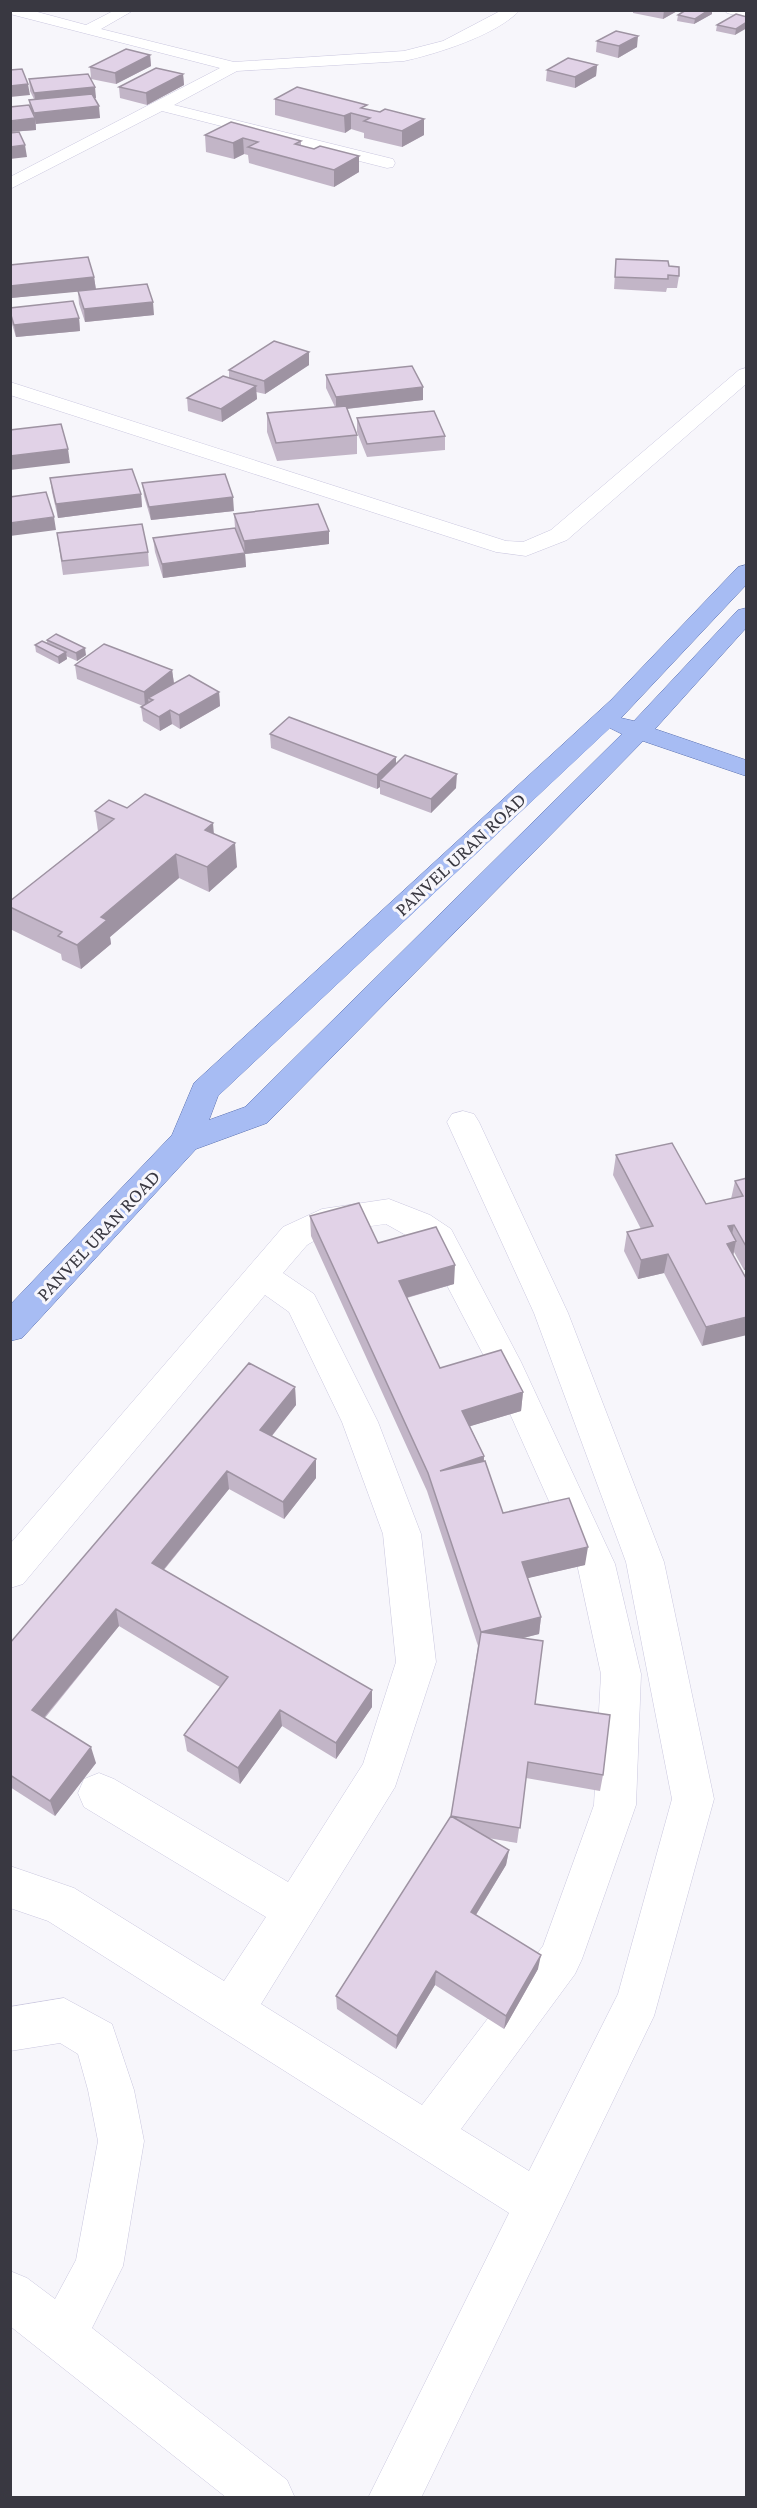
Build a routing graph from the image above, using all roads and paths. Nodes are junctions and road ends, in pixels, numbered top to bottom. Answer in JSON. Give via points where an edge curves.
{"nodes":[{"id":1,"x":11,"y":10,"type":"edge"},
{"id":2,"x":127,"y":10,"type":"edge"},
{"id":3,"x":513,"y":10,"type":"edge"},
{"id":4,"x":732,"y":10,"type":"edge"},
{"id":5,"x":747,"y":14,"type":"edge"},
{"id":6,"x":87,"y":30,"type":"junction"},
{"id":7,"x":234,"y":67,"type":"junction"},
{"id":8,"x":160,"y":106,"type":"junction"},
{"id":9,"x":387,"y":164,"type":"dead end"},
{"id":10,"x":10,"y":184,"type":"edge"},
{"id":11,"x":747,"y":374,"type":"edge"},
{"id":12,"x":10,"y":387,"type":"edge"},
{"id":13,"x":747,"y":572,"type":"edge"},
{"id":14,"x":747,"y":615,"type":"edge"},
{"id":15,"x":612,"y":712,"type":"junction"},
{"id":16,"x":647,"y":723,"type":"junction"},
{"id":17,"x":747,"y":747,"type":"edge"},
{"id":18,"x":747,"y":768,"type":"edge"},
{"id":19,"x":463,"y":1122,"type":"dead end"},
{"id":20,"x":185,"y":1141,"type":"junction"},
{"id":21,"x":262,"y":1276,"type":"junction"},
{"id":22,"x":10,"y":1328,"type":"edge"},
{"id":23,"x":10,"y":1572,"type":"edge"},
{"id":24,"x":99,"y":1793,"type":"dead end"},
{"id":25,"x":10,"y":1887,"type":"edge"},
{"id":26,"x":295,"y":1910,"type":"junction"},
{"id":27,"x":231,"y":2011,"type":"junction"},
{"id":28,"x":10,"y":2029,"type":"edge"},
{"id":29,"x":428,"y":2135,"type":"junction"},
{"id":30,"x":538,"y":2204,"type":"junction"},
{"id":31,"x":10,"y":2295,"type":"edge"},
{"id":32,"x":62,"y":2336,"type":"junction"},
{"id":33,"x":269,"y":2498,"type":"edge"},
{"id":34,"x":394,"y":2498,"type":"edge"}],
"edges":[{"from":1,"to":6,"type":"street"},
{"from":2,"to":6,"type":"street"},
{"from":3,"to":7,"type":"street","via":[[453,44],[432,51]]},
{"from":4,"to":5,"type":"street"},
{"from":6,"to":7,"type":"street"},
{"from":7,"to":8,"type":"street"},
{"from":8,"to":9,"type":"street"},
{"from":8,"to":10,"type":"street"},
{"from":11,"to":12,"type":"street","via":[[560,535],[526,549],[504,546]]},
{"from":13,"to":15,"type":"main road","name":"PANVEL URAN ROAD"},
{"from":14,"to":16,"type":"main road","name":"PANVEL URAN ROAD"},
{"from":15,"to":16,"type":"main road"},
{"from":15,"to":20,"type":"main road","name":"PANVEL URAN ROAD","via":[[205,1091]]},
{"from":16,"to":17,"type":"main road"},
{"from":16,"to":18,"type":"main road"},
{"from":16,"to":20,"type":"main road","name":"PANVEL URAN ROAD","via":[[255,1115]]},
{"from":19,"to":30,"type":"street","via":[[551,1313],[645,1562],[693,1799],[638,2000]]},
{"from":20,"to":22,"type":"main road","name":"PANVEL URAN ROAD"},
{"from":21,"to":23,"type":"street"},
{"from":21,"to":26,"type":"street","via":[[302,1303],[360,1422],[402,1534],[416,1662],[381,1773]]},
{"from":21,"to":29,"type":"street","via":[[295,1236],[322,1221],[389,1211],[439,1238],[504,1362],[596,1563],[621,1674],[615,1805],[560,1959]]},
{"from":24,"to":26,"type":"street"},
{"from":25,"to":27,"type":"street","via":[[59,1903]]},
{"from":26,"to":27,"type":"street"},
{"from":27,"to":29,"type":"street"},
{"from":28,"to":32,"type":"street","via":[[64,2020],[96,2040],[121,2141],[99,2266]]},
{"from":29,"to":30,"type":"street"},
{"from":30,"to":34,"type":"street"},
{"from":31,"to":32,"type":"street"},
{"from":32,"to":33,"type":"street"}]}
